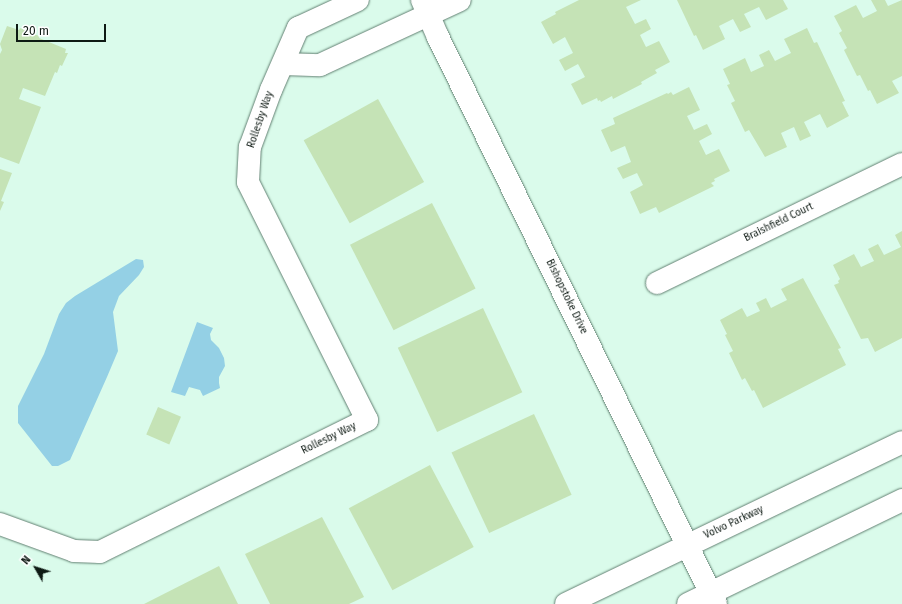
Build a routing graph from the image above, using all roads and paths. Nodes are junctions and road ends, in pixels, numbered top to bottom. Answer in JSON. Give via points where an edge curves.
{"nodes":[{"id":1,"x":358,"y":0,"type":"edge"},
{"id":2,"x":460,"y":0,"type":"edge"},
{"id":3,"x":425,"y":7,"type":"edge"},
{"id":4,"x":283,"y":64,"type":"junction"},
{"id":5,"x":902,"y":164,"type":"edge"},
{"id":6,"x":657,"y":283,"type":"dead end"},
{"id":7,"x":902,"y":442,"type":"edge"},
{"id":8,"x":902,"y":500,"type":"edge"},
{"id":9,"x":0,"y":524,"type":"edge"},
{"id":10,"x":688,"y":545,"type":"junction"},
{"id":11,"x":713,"y":599,"type":"edge"},
{"id":12,"x":566,"y":604,"type":"edge"},
{"id":13,"x":688,"y":604,"type":"edge"}],
"edges":[{"from":1,"to":4,"type":"street","name":"Rollesby Way","via":[[298,28]]},
{"from":2,"to":3,"type":"street"},
{"from":3,"to":4,"type":"street","via":[[320,65]]},
{"from":3,"to":10,"type":"street","name":"Bishopstoke Drive"},
{"from":4,"to":9,"type":"street","name":"Rollesby Way","via":[[250,147],[248,182],[367,420],[100,552],[74,551]]},
{"from":5,"to":6,"type":"street","name":"Braishfield Court"},
{"from":7,"to":10,"type":"street","name":"Volvo Parkway"},
{"from":8,"to":11,"type":"street"},
{"from":10,"to":11,"type":"street","name":"Bishopstoke Drive"},
{"from":10,"to":12,"type":"street","name":"Volvo Parkway"},
{"from":11,"to":13,"type":"street"}]}
